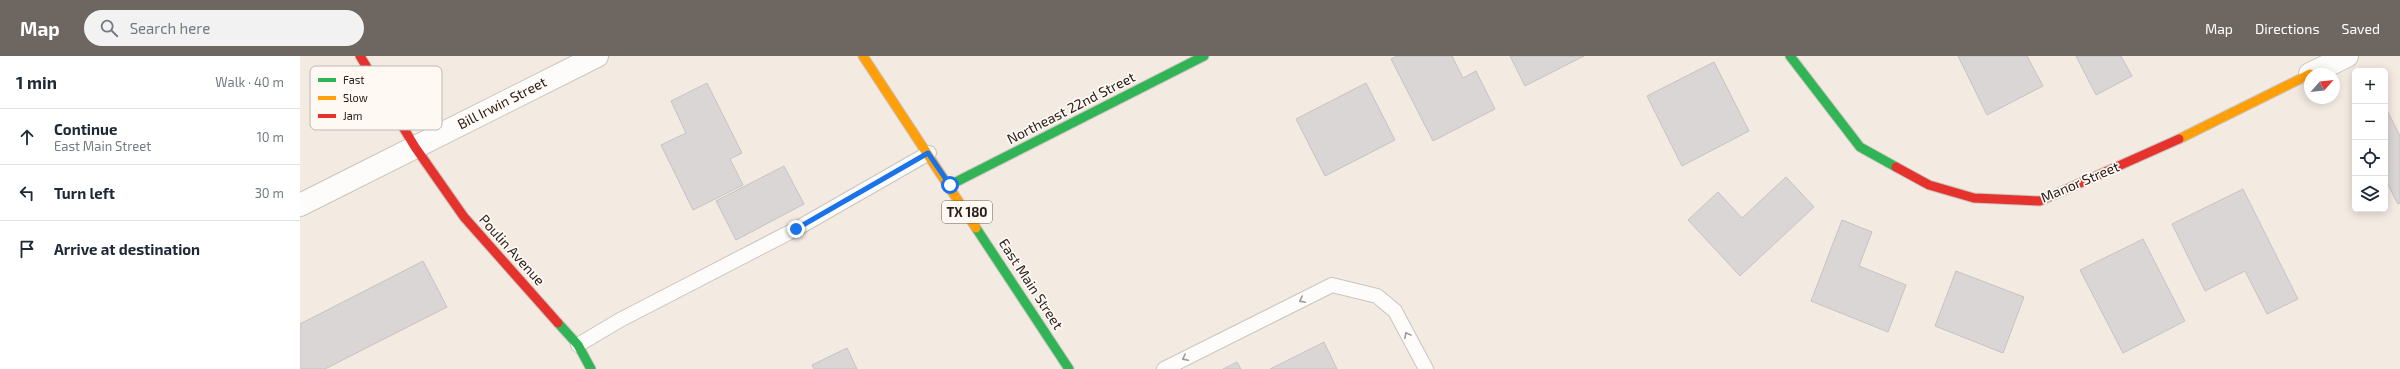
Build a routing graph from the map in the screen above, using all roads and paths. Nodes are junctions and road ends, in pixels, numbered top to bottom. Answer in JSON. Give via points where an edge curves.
{"nodes":[{"id":1,"x":360,"y":56,"type":"edge"},
{"id":2,"x":597,"y":56,"type":"edge"},
{"id":3,"x":863,"y":56,"type":"edge"},
{"id":4,"x":1204,"y":56,"type":"edge"},
{"id":5,"x":1790,"y":56,"type":"edge"},
{"id":6,"x":2347,"y":56,"type":"edge"},
{"id":7,"x":366,"y":66,"type":"edge"},
{"id":8,"x":2322,"y":68,"type":"edge"},
{"id":9,"x":2304,"y":77,"type":"edge"},
{"id":10,"x":405,"y":130,"type":"edge"},
{"id":11,"x":415,"y":147,"type":"junction"},
{"id":12,"x":928,"y":153,"type":"junction"},
{"id":13,"x":950,"y":185,"type":"junction"},
{"id":14,"x":300,"y":205,"type":"edge"},
{"id":15,"x":578,"y":345,"type":"junction"},
{"id":16,"x":591,"y":369,"type":"edge"},
{"id":17,"x":1069,"y":369,"type":"edge"},
{"id":18,"x":1164,"y":369,"type":"edge"},
{"id":19,"x":1426,"y":369,"type":"edge"}],
"edges":[{"from":1,"to":7,"type":"street","name":"Poulin Avenue"},
{"from":2,"to":11,"type":"street","name":"Bill Irwin Street"},
{"from":3,"to":12,"type":"street","name":"East Main Street","number":"TX 180"},
{"from":4,"to":13,"type":"street","name":"Northeast 22nd Street"},
{"from":5,"to":9,"type":"street","name":"Manor Street","via":[[1860,147],[1929,186],[1974,198],[2040,201],[2188,135]]},
{"from":6,"to":8,"type":"street","name":"Manor Street"},
{"from":10,"to":11,"type":"street","name":"Poulin Avenue"},
{"from":11,"to":14,"type":"street","name":"Bill Irwin Street"},
{"from":11,"to":15,"type":"street","name":"Poulin Avenue","via":[[464,218]]},
{"from":12,"to":13,"type":"street","name":"East Main Street","number":"TX 180"},
{"from":12,"to":15,"type":"lane","via":[[796,229],[620,320]]},
{"from":13,"to":17,"type":"street","name":"East Main Street","number":"TX 180"},
{"from":15,"to":16,"type":"street","name":"Poulin Avenue"},
{"from":19,"to":18,"type":"lane","one_way":true,"via":[[1395,311],[1377,296],[1332,285]]}]}
